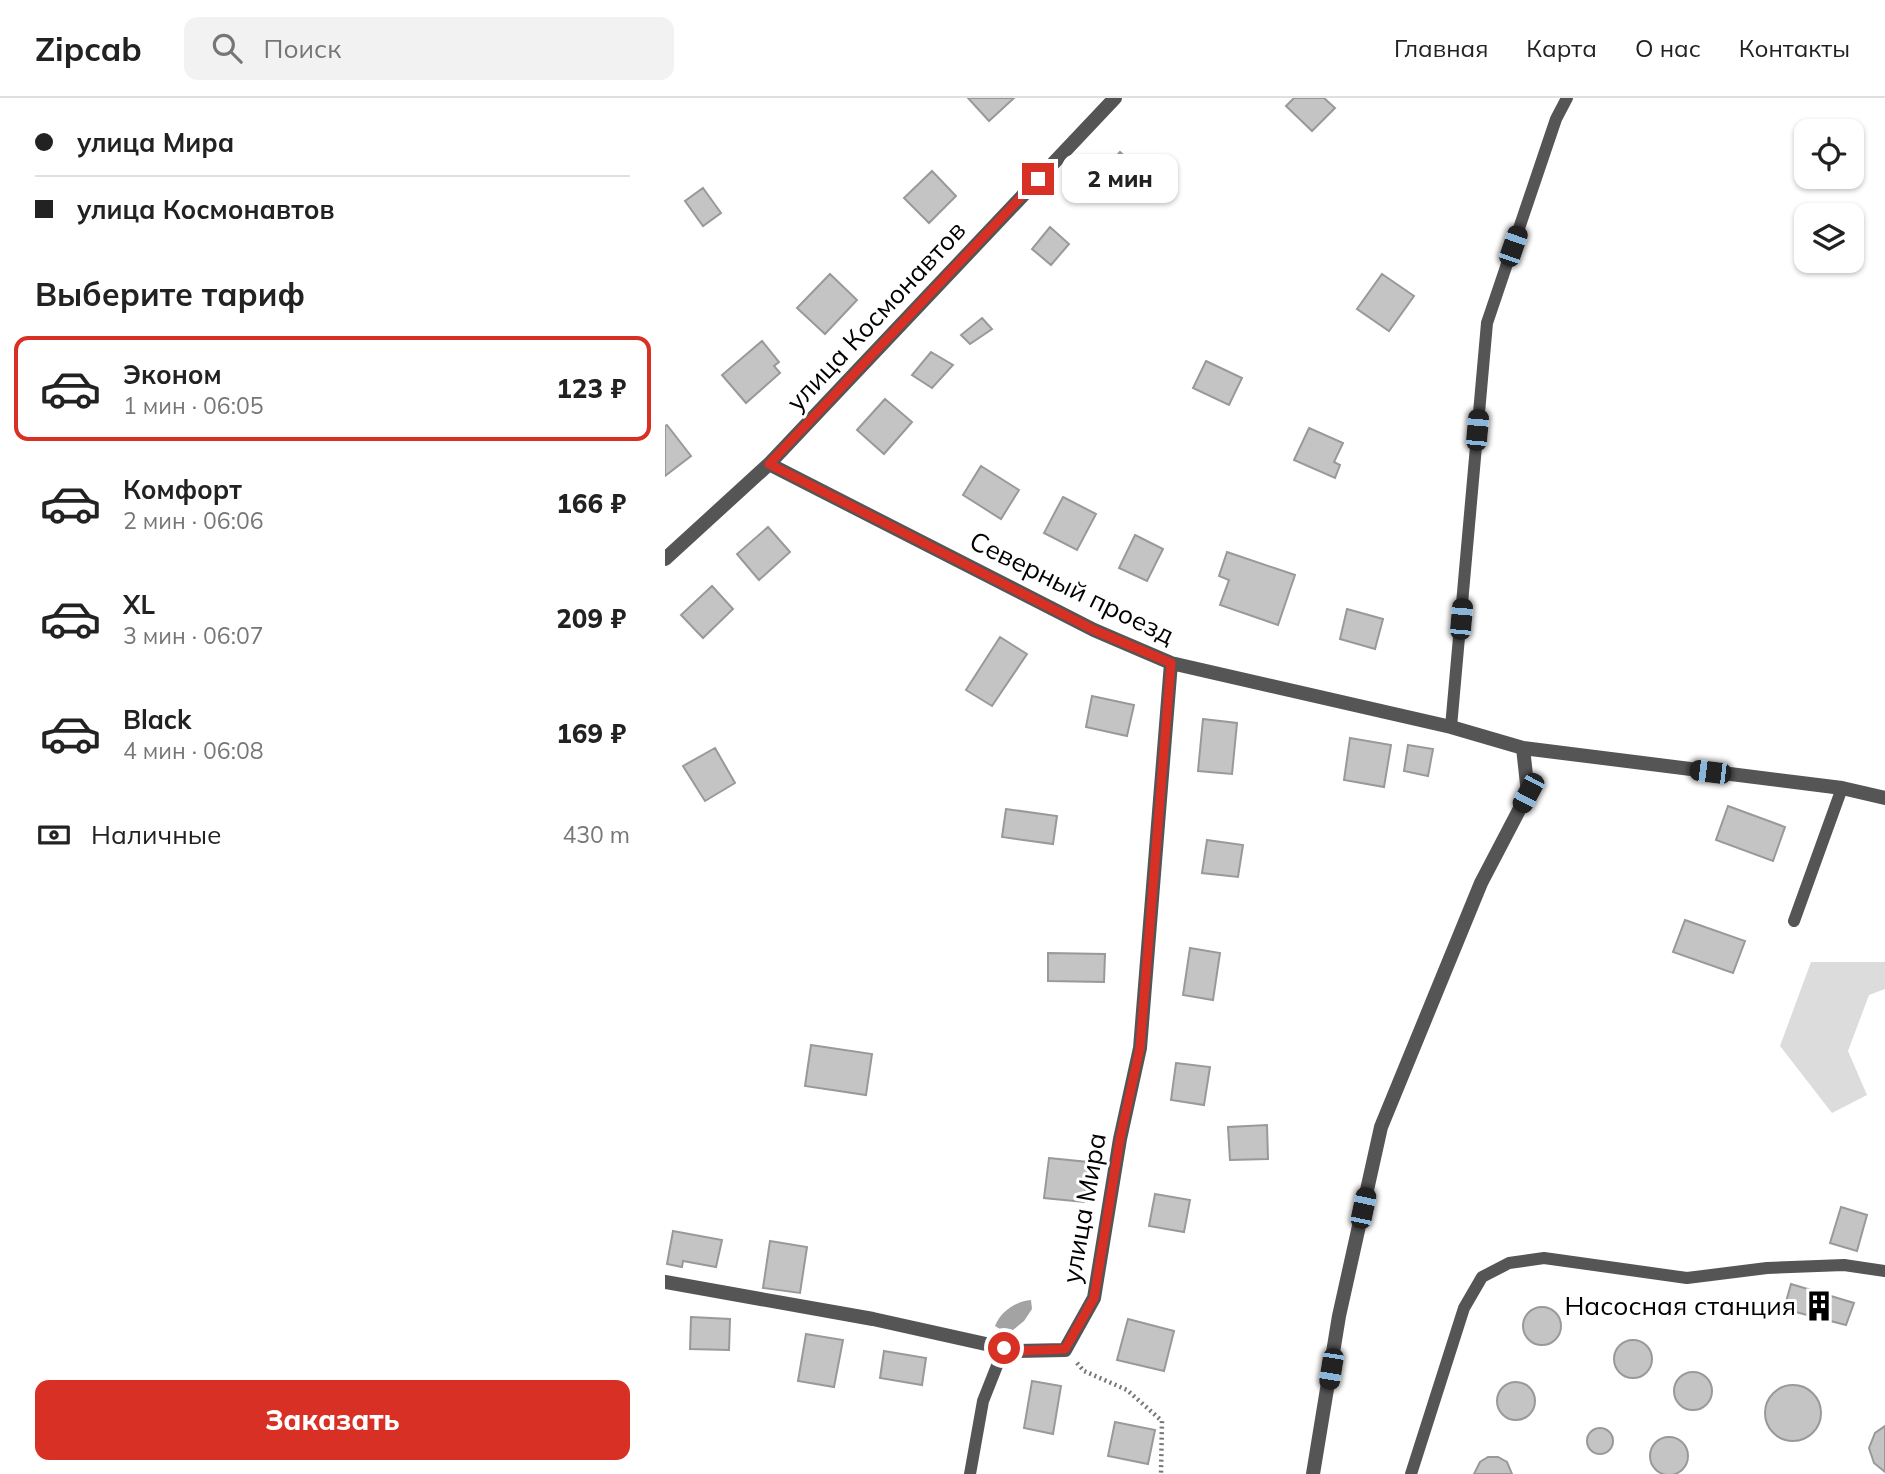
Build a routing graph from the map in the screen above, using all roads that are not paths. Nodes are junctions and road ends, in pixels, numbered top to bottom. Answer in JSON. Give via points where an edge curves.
{"nodes":[{"id":1,"x":1115,"y":98,"type":"edge"},
{"id":2,"x":1567,"y":98,"type":"edge"},
{"id":3,"x":769,"y":464,"type":"junction"},
{"id":4,"x":665,"y":559,"type":"edge"},
{"id":5,"x":1171,"y":663,"type":"junction"},
{"id":6,"x":1451,"y":727,"type":"junction"},
{"id":7,"x":1524,"y":748,"type":"junction"},
{"id":8,"x":1842,"y":788,"type":"junction"},
{"id":9,"x":1885,"y":798,"type":"edge"},
{"id":10,"x":1794,"y":921,"type":"dead end"},
{"id":11,"x":1885,"y":1271,"type":"edge"},
{"id":12,"x":665,"y":1282,"type":"edge"},
{"id":13,"x":1004,"y":1348,"type":"junction"},
{"id":14,"x":970,"y":1474,"type":"edge"},
{"id":15,"x":1313,"y":1474,"type":"edge"},
{"id":16,"x":1411,"y":1474,"type":"edge"}],
"edges":[{"from":1,"to":3,"type":"street","name":"улица Космонавтов"},
{"from":2,"to":6,"type":"lane","via":[[1487,323]]},
{"from":3,"to":4,"type":"street","name":"улица Космонавтов"},
{"from":3,"to":5,"type":"street","name":"Северный проезд","via":[[1094,630]]},
{"from":5,"to":6,"type":"street","name":"Северный проезд"},
{"from":5,"to":13,"type":"street","name":"улица Мира","via":[[1140,1048],[1094,1298],[1065,1349]]},
{"from":6,"to":7,"type":"street","name":"Северный проезд"},
{"from":7,"to":8,"type":"street","name":"Северный проезд"},
{"from":7,"to":15,"type":"street","via":[[1528,793],[1481,883],[1381,1127],[1339,1316]]},
{"from":8,"to":9,"type":"street","name":"Северный проезд"},
{"from":8,"to":10,"type":"lane"},
{"from":11,"to":16,"type":"lane","via":[[1844,1265],[1687,1278],[1544,1258],[1509,1263],[1482,1277],[1464,1308]]},
{"from":12,"to":13,"type":"street"},
{"from":13,"to":14,"type":"lane","via":[[983,1401]]}]}
